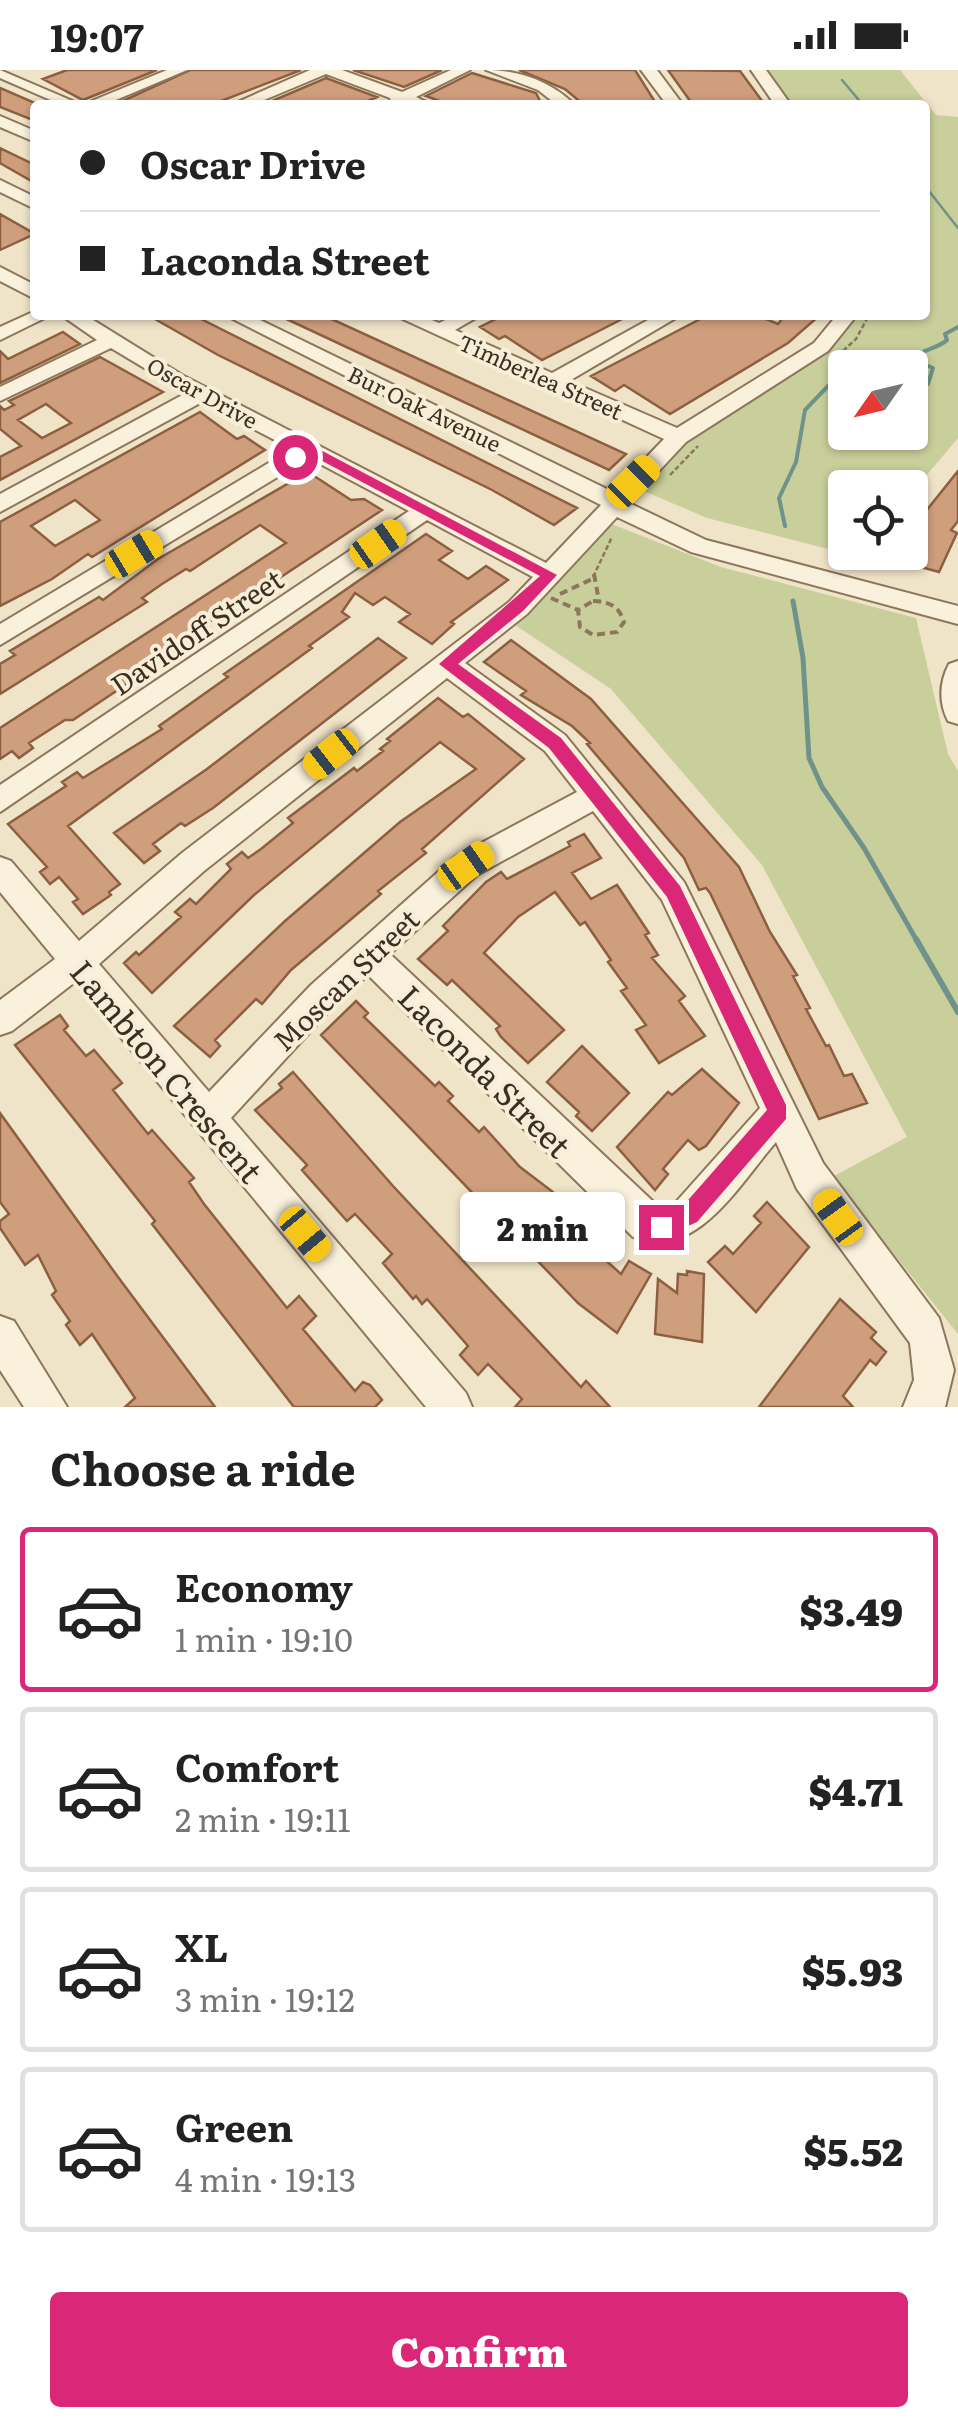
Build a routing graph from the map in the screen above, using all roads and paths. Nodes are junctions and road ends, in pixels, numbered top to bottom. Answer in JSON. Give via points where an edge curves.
{"nodes":[{"id":1,"x":42,"y":70,"type":"edge"},
{"id":2,"x":180,"y":70,"type":"edge"},
{"id":3,"x":326,"y":70,"type":"edge"},
{"id":4,"x":462,"y":70,"type":"edge"},
{"id":5,"x":493,"y":70,"type":"edge"},
{"id":6,"x":648,"y":70,"type":"edge"},
{"id":7,"x":758,"y":70,"type":"edge"},
{"id":8,"x":8,"y":76,"type":"edge"},
{"id":9,"x":403,"y":97,"type":"junction"},
{"id":10,"x":63,"y":100,"type":"edge"},
{"id":11,"x":103,"y":100,"type":"edge"},
{"id":12,"x":251,"y":100,"type":"edge"},
{"id":13,"x":397,"y":100,"type":"edge"},
{"id":14,"x":411,"y":100,"type":"edge"},
{"id":15,"x":560,"y":100,"type":"edge"},
{"id":16,"x":672,"y":100,"type":"edge"},
{"id":17,"x":779,"y":100,"type":"edge"},
{"id":18,"x":0,"y":121,"type":"edge"},
{"id":19,"x":30,"y":136,"type":"edge"},
{"id":20,"x":0,"y":185,"type":"edge"},
{"id":21,"x":30,"y":201,"type":"edge"},
{"id":22,"x":30,"y":265,"type":"edge"},
{"id":23,"x":2,"y":276,"type":"edge"},
{"id":24,"x":30,"y":291,"type":"edge"},
{"id":25,"x":30,"y":320,"type":"edge"},
{"id":26,"x":79,"y":320,"type":"edge"},
{"id":27,"x":245,"y":320,"type":"edge"},
{"id":28,"x":270,"y":320,"type":"edge"},
{"id":29,"x":415,"y":320,"type":"edge"},
{"id":30,"x":461,"y":320,"type":"edge"},
{"id":31,"x":663,"y":320,"type":"edge"},
{"id":32,"x":843,"y":320,"type":"edge"},
{"id":33,"x":258,"y":327,"type":"junction"},
{"id":34,"x":439,"y":331,"type":"junction"},
{"id":35,"x":0,"y":334,"type":"edge"},
{"id":36,"x":112,"y":340,"type":"junction"},
{"id":37,"x":554,"y":381,"type":"junction"},
{"id":38,"x":202,"y":393,"type":"junction"},
{"id":39,"x":0,"y":395,"type":"edge"},
{"id":40,"x":678,"y":437,"type":"junction"},
{"id":41,"x":309,"y":449,"type":"junction"},
{"id":42,"x":615,"y":502,"type":"junction"},
{"id":43,"x":0,"y":504,"type":"edge"},
{"id":44,"x":426,"y":510,"type":"junction"},
{"id":45,"x":613,"y":532,"type":"dead end"},
{"id":46,"x":592,"y":579,"type":"junction"},
{"id":47,"x":550,"y":590,"type":"junction"},
{"id":48,"x":958,"y":596,"type":"edge"},
{"id":49,"x":599,"y":601,"type":"junction"},
{"id":50,"x":578,"y":610,"type":"junction"},
{"id":51,"x":958,"y":615,"type":"edge"},
{"id":52,"x":0,"y":636,"type":"edge"},
{"id":53,"x":447,"y":664,"type":"junction"},
{"id":54,"x":958,"y":671,"type":"edge"},
{"id":55,"x":958,"y":714,"type":"edge"},
{"id":56,"x":596,"y":795,"type":"junction"},
{"id":57,"x":0,"y":800,"type":"edge"},
{"id":58,"x":0,"y":870,"type":"edge"},
{"id":59,"x":368,"y":954,"type":"junction"},
{"id":60,"x":78,"y":962,"type":"junction"},
{"id":61,"x":0,"y":1020,"type":"edge"},
{"id":62,"x":779,"y":1112,"type":"junction"},
{"id":63,"x":208,"y":1118,"type":"junction"},
{"id":64,"x":4,"y":1352,"type":"edge"},
{"id":65,"x":47,"y":1407,"type":"edge"},
{"id":66,"x":452,"y":1407,"type":"edge"},
{"id":67,"x":923,"y":1407,"type":"edge"}],
"edges":[{"from":1,"to":8,"type":"street"},
{"from":2,"to":11,"type":"street"},
{"from":3,"to":9,"type":"street"},
{"from":3,"to":12,"type":"street"},
{"from":4,"to":9,"type":"street"},
{"from":5,"to":15,"type":"street"},
{"from":6,"to":16,"type":"street"},
{"from":7,"to":17,"type":"street"},
{"from":8,"to":10,"type":"street"},
{"from":9,"to":13,"type":"street"},
{"from":9,"to":14,"type":"street"},
{"from":18,"to":19,"type":"street"},
{"from":20,"to":21,"type":"street"},
{"from":22,"to":23,"type":"street"},
{"from":23,"to":24,"type":"street"},
{"from":25,"to":35,"type":"street"},
{"from":26,"to":36,"type":"street","name":"Oscar Drive"},
{"from":27,"to":33,"type":"street","name":"Bur Oak Avenue"},
{"from":28,"to":33,"type":"street"},
{"from":29,"to":34,"type":"street","name":"Timberlea Street"},
{"from":30,"to":34,"type":"street"},
{"from":31,"to":37,"type":"street"},
{"from":32,"to":40,"type":"street","via":[[821,347]]},
{"from":33,"to":42,"type":"street","name":"Bur Oak Avenue"},
{"from":34,"to":37,"type":"street","name":"Timberlea Street"},
{"from":36,"to":38,"type":"street","name":"Oscar Drive"},
{"from":36,"to":39,"type":"street"},
{"from":37,"to":40,"type":"street","name":"Timberlea Street"},
{"from":38,"to":41,"type":"street","name":"Oscar Drive"},
{"from":38,"to":43,"type":"street"},
{"from":40,"to":42,"type":"street"},
{"from":41,"to":44,"type":"street","name":"Oscar Drive"},
{"from":41,"to":52,"type":"street"},
{"from":42,"to":47,"type":"street"},
{"from":42,"to":48,"type":"street","name":"Bur Oak Avenue"},
{"from":42,"to":51,"type":"street","name":"Bur Oak Avenue","via":[[699,546]]},
{"from":44,"to":47,"type":"street","name":"Oscar Drive"},
{"from":44,"to":57,"type":"street","name":"Davidoff Street"},
{"from":45,"to":46,"type":"path"},
{"from":46,"to":47,"type":"path"},
{"from":46,"to":49,"type":"path"},
{"from":47,"to":50,"type":"path"},
{"from":47,"to":53,"type":"street"},
{"from":49,"to":50,"type":"path"},
{"from":49,"to":50,"type":"path","via":[[620,610],[624,622],[617,632],[586,632],[576,622]]},
{"from":53,"to":56,"type":"street","via":[[548,736]]},
{"from":53,"to":60,"type":"street","via":[[193,862]]},
{"from":54,"to":55,"type":"street"},
{"from":56,"to":59,"type":"street","name":"Moscan Street","via":[[485,852]]},
{"from":56,"to":62,"type":"street","via":[[674,892]]},
{"from":58,"to":60,"type":"street","name":"Lambton Crescent"},
{"from":59,"to":62,"type":"street","name":"Laconda Street","via":[[646,1224],[661,1227],[690,1214]]},
{"from":59,"to":63,"type":"street","name":"Moscan Street"},
{"from":60,"to":61,"type":"street"},
{"from":60,"to":63,"type":"street","name":"Lambton Crescent"},
{"from":62,"to":67,"type":"street","via":[[824,1198],[925,1332],[935,1376]]},
{"from":63,"to":66,"type":"street","name":"Lambton Crescent"},
{"from":64,"to":65,"type":"street"}]}
